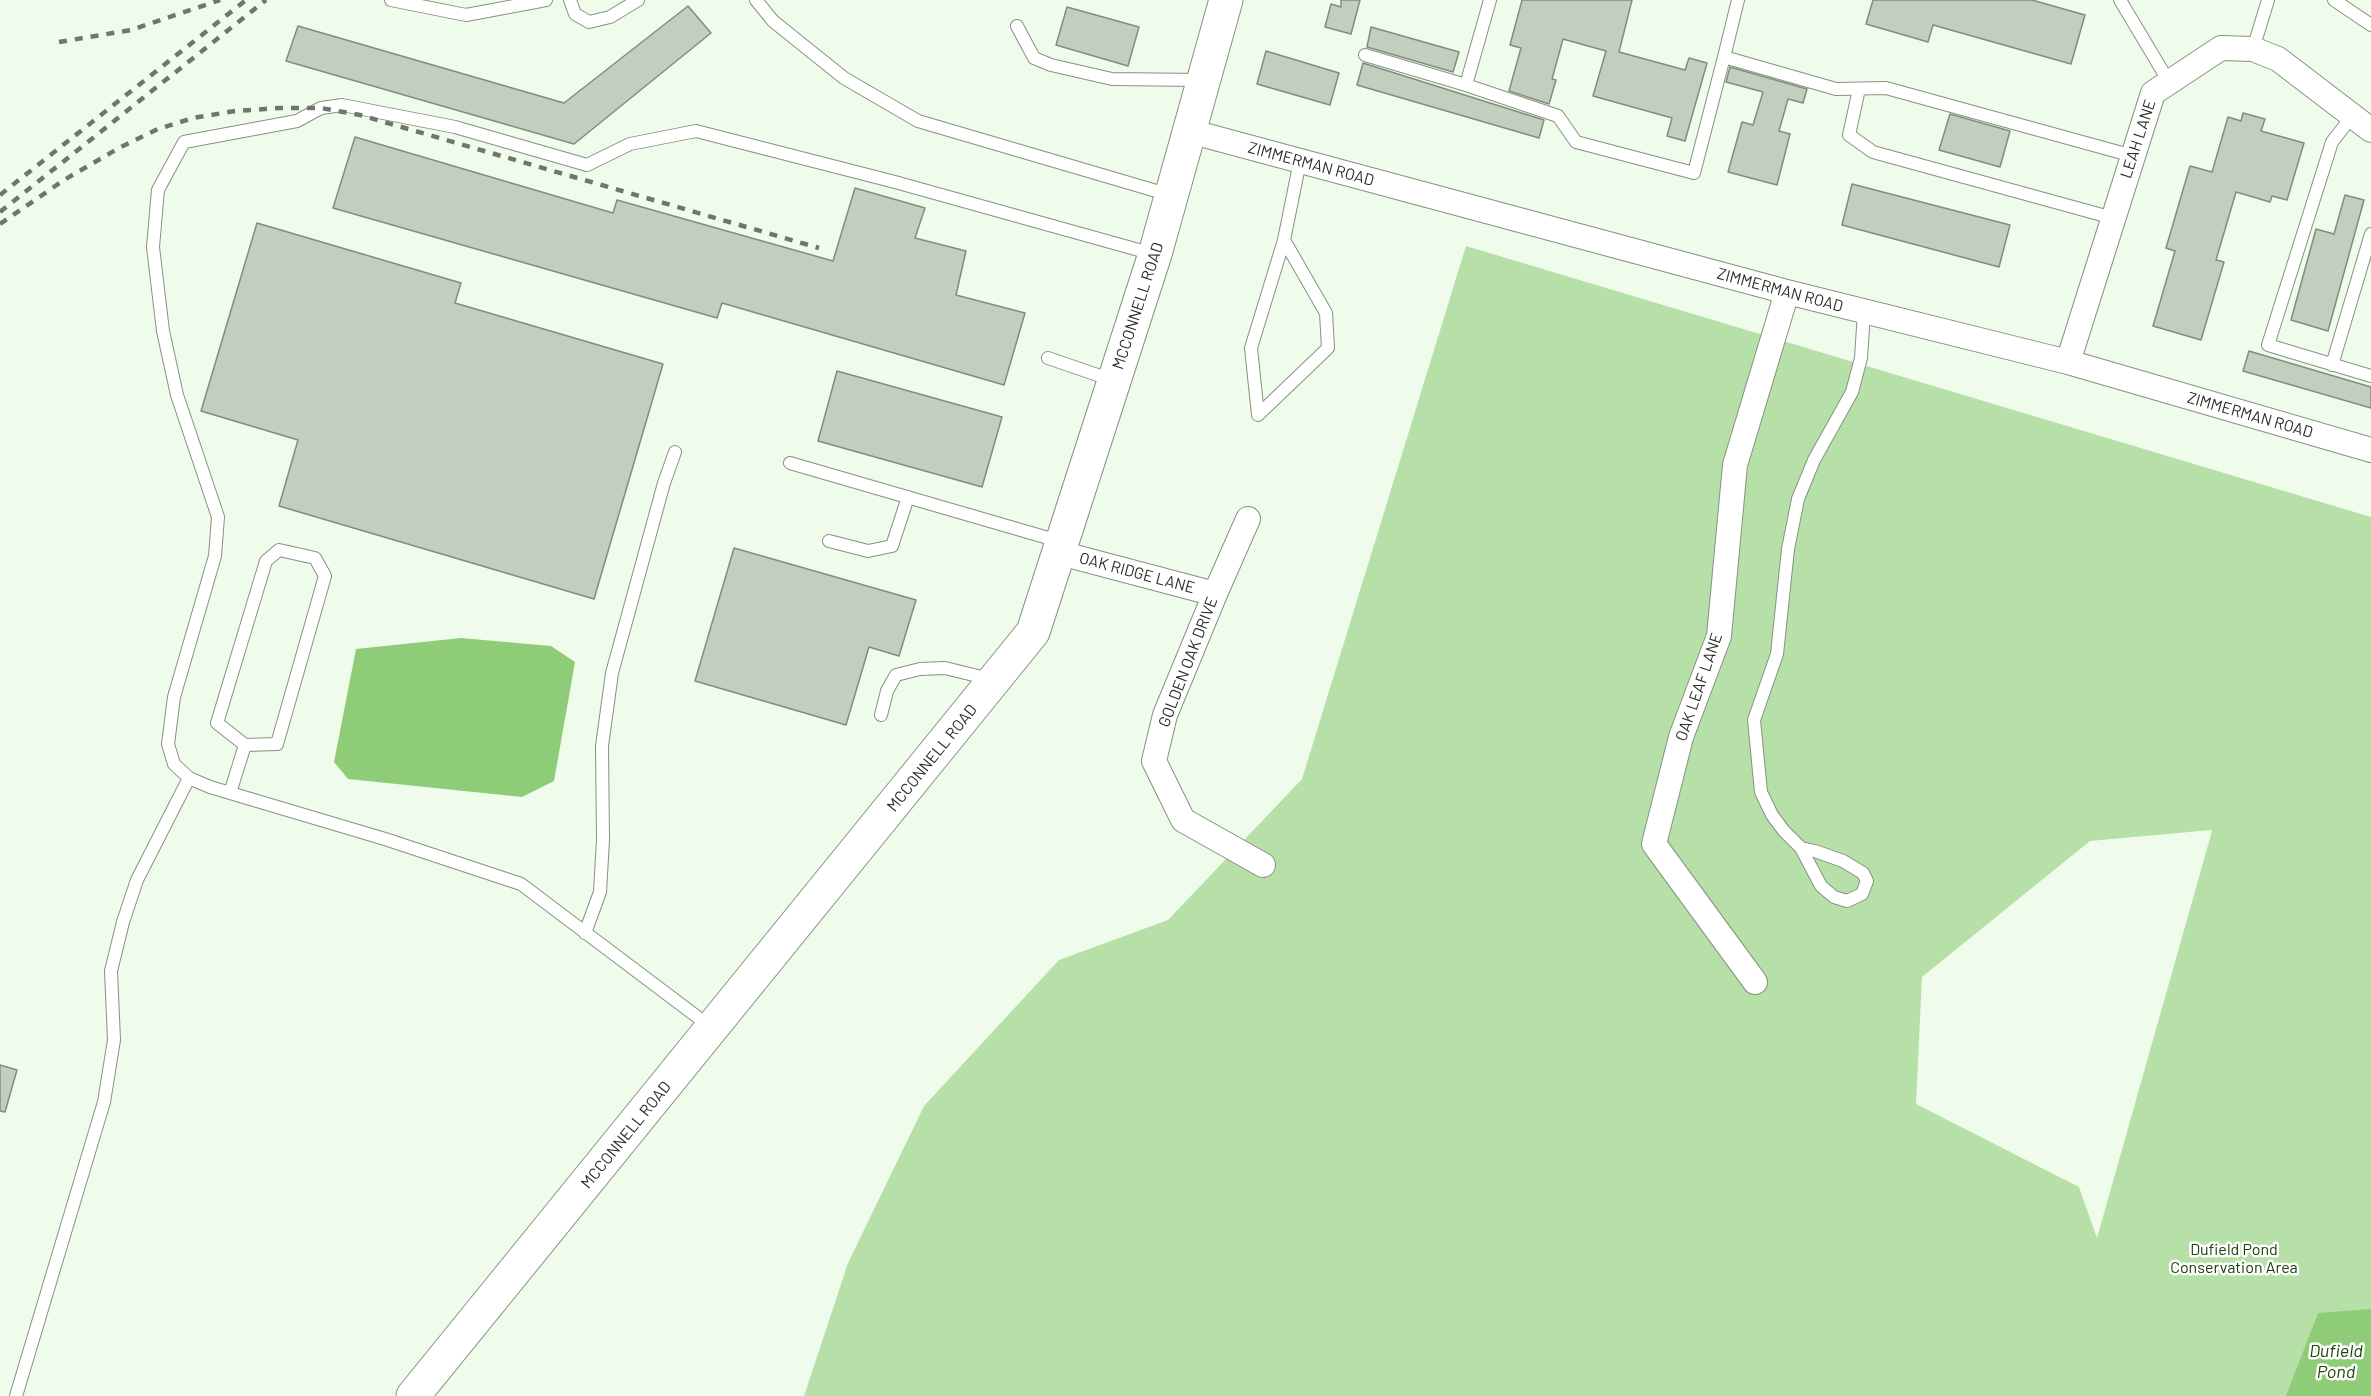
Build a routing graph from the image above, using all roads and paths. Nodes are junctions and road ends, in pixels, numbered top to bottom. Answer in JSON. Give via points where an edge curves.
{"nodes":[{"id":1,"x":391,"y":0,"type":"edge"},
{"id":2,"x":546,"y":0,"type":"edge"},
{"id":3,"x":570,"y":0,"type":"edge"},
{"id":4,"x":638,"y":0,"type":"edge"},
{"id":5,"x":756,"y":0,"type":"edge"},
{"id":6,"x":1226,"y":0,"type":"edge"},
{"id":7,"x":1490,"y":0,"type":"edge"},
{"id":8,"x":1738,"y":0,"type":"edge"},
{"id":9,"x":2120,"y":0,"type":"edge"},
{"id":10,"x":2268,"y":0,"type":"edge"},
{"id":11,"x":2334,"y":0,"type":"edge"},
{"id":12,"x":2371,"y":25,"type":"edge"},
{"id":13,"x":1017,"y":26,"type":"dead end"},
{"id":14,"x":2253,"y":49,"type":"junction"},
{"id":15,"x":1365,"y":55,"type":"dead end"},
{"id":16,"x":1724,"y":57,"type":"junction"},
{"id":17,"x":1204,"y":80,"type":"junction"},
{"id":18,"x":2169,"y":82,"type":"junction"},
{"id":19,"x":1466,"y":85,"type":"junction"},
{"id":20,"x":1859,"y":89,"type":"junction"},
{"id":21,"x":2362,"y":122,"type":"edge"},
{"id":22,"x":1190,"y":131,"type":"junction"},
{"id":23,"x":2133,"y":156,"type":"junction"},
{"id":24,"x":1300,"y":161,"type":"junction"},
{"id":25,"x":1172,"y":195,"type":"junction"},
{"id":26,"x":2113,"y":218,"type":"junction"},
{"id":27,"x":2371,"y":234,"type":"edge"},
{"id":28,"x":1284,"y":240,"type":"junction"},
{"id":29,"x":1155,"y":254,"type":"junction"},
{"id":30,"x":1787,"y":292,"type":"junction"},
{"id":31,"x":1864,"y":312,"type":"junction"},
{"id":32,"x":1047,"y":358,"type":"dead end"},
{"id":33,"x":2068,"y":362,"type":"junction"},
{"id":34,"x":2332,"y":365,"type":"junction"},
{"id":35,"x":2371,"y":376,"type":"edge"},
{"id":36,"x":1113,"y":380,"type":"junction"},
{"id":37,"x":2371,"y":450,"type":"edge"},
{"id":38,"x":675,"y":452,"type":"dead end"},
{"id":39,"x":790,"y":464,"type":"dead end"},
{"id":40,"x":908,"y":497,"type":"junction"},
{"id":41,"x":1248,"y":519,"type":"dead end"},
{"id":42,"x":829,"y":541,"type":"dead end"},
{"id":43,"x":1062,"y":548,"type":"junction"},
{"id":44,"x":1215,"y":594,"type":"junction"},
{"id":45,"x":994,"y":680,"type":"junction"},
{"id":46,"x":881,"y":715,"type":"dead end"},
{"id":47,"x":245,"y":745,"type":"junction"},
{"id":48,"x":189,"y":778,"type":"junction"},
{"id":49,"x":230,"y":794,"type":"junction"},
{"id":50,"x":1801,"y":848,"type":"junction"},
{"id":51,"x":1263,"y":865,"type":"dead end"},
{"id":52,"x":585,"y":933,"type":"junction"},
{"id":53,"x":1755,"y":982,"type":"dead end"},
{"id":54,"x":713,"y":1028,"type":"junction"},
{"id":55,"x":16,"y":1396,"type":"edge"},
{"id":56,"x":413,"y":1396,"type":"edge"}],
"edges":[{"from":1,"to":2,"type":"lane","via":[[466,15]]},
{"from":3,"to":4,"type":"lane","via":[[575,14],[589,22],[610,17]]},
{"from":5,"to":25,"type":"lane","via":[[773,21],[844,78],[918,121]]},
{"from":6,"to":17,"type":"street","name":"MCCONNELL ROAD"},
{"from":7,"to":19,"type":"lane"},
{"from":8,"to":16,"type":"lane"},
{"from":9,"to":18,"type":"lane"},
{"from":10,"to":14,"type":"lane"},
{"from":11,"to":12,"type":"lane"},
{"from":13,"to":17,"type":"lane","via":[[1034,58],[1051,65],[1112,80]]},
{"from":14,"to":18,"type":"street","name":"LEAH LANE","via":[[2221,48]]},
{"from":14,"to":21,"type":"street","name":"LEAH LANE","via":[[2278,59]]},
{"from":15,"to":19,"type":"lane"},
{"from":16,"to":19,"type":"lane","via":[[1694,173],[1576,142],[1558,116]]},
{"from":16,"to":20,"type":"lane","via":[[1836,89]]},
{"from":17,"to":22,"type":"street","name":"MCCONNELL ROAD"},
{"from":18,"to":23,"type":"street","name":"LEAH LANE","via":[[2153,93]]},
{"from":20,"to":23,"type":"lane","via":[[1886,88]]},
{"from":20,"to":26,"type":"lane","via":[[1849,135],[1873,152]]},
{"from":21,"to":34,"type":"lane","via":[[2332,142],[2268,345]]},
{"from":22,"to":24,"type":"street","name":"ZIMMERMAN ROAD"},
{"from":22,"to":25,"type":"street","name":"MCCONNELL ROAD"},
{"from":23,"to":26,"type":"street","name":"LEAH LANE"},
{"from":24,"to":28,"type":"lane"},
{"from":24,"to":30,"type":"street","name":"ZIMMERMAN ROAD"},
{"from":25,"to":29,"type":"street","name":"MCCONNELL ROAD"},
{"from":26,"to":33,"type":"street","name":"LEAH LANE"},
{"from":27,"to":34,"type":"lane"},
{"from":28,"to":28,"type":"lane","via":[[1251,348],[1258,415],[1328,348],[1326,313]]},
{"from":29,"to":36,"type":"street","name":"MCCONNELL ROAD"},
{"from":29,"to":48,"type":"lane","via":[[696,131],[630,144],[587,165],[455,127],[342,105],[321,108],[297,121],[184,142],[158,190],[153,247],[163,331],[177,395],[218,517],[215,556],[174,697],[168,744],[174,764]]},
{"from":30,"to":31,"type":"street","name":"ZIMMERMAN ROAD"},
{"from":30,"to":53,"type":"street","name":"OAK LEAF LANE","via":[[1735,465],[1719,636],[1681,737],[1654,844]]},
{"from":31,"to":33,"type":"street","name":"ZIMMERMAN ROAD"},
{"from":31,"to":50,"type":"lane","via":[[1861,358],[1852,392],[1814,460],[1798,499],[1788,549],[1777,654],[1754,720],[1761,792],[1772,815]]},
{"from":32,"to":36,"type":"lane"},
{"from":33,"to":37,"type":"street","name":"ZIMMERMAN ROAD"},
{"from":34,"to":35,"type":"lane"},
{"from":36,"to":43,"type":"street","name":"MCCONNELL ROAD"},
{"from":38,"to":52,"type":"lane","via":[[612,673],[602,746],[600,892]]},
{"from":39,"to":40,"type":"lane"},
{"from":40,"to":42,"type":"lane","via":[[892,546],[868,551]]},
{"from":40,"to":43,"type":"lane"},
{"from":41,"to":44,"type":"street","name":"GOLDEN OAK DRIVE"},
{"from":43,"to":44,"type":"street","name":"OAK RIDGE LANE"},
{"from":43,"to":45,"type":"street","name":"MCCONNELL ROAD","via":[[1033,632]]},
{"from":44,"to":51,"type":"street","name":"GOLDEN OAK DRIVE","via":[[1165,715],[1154,761],[1183,820]]},
{"from":45,"to":46,"type":"lane","via":[[945,668],[896,675],[886,691]]},
{"from":45,"to":54,"type":"street","name":"MCCONNELL ROAD"},
{"from":47,"to":47,"type":"lane","via":[[277,744],[325,576],[315,558],[279,550],[266,561],[217,723]]},
{"from":47,"to":49,"type":"lane"},
{"from":48,"to":49,"type":"lane"},
{"from":48,"to":55,"type":"lane","via":[[137,880],[123,922],[111,971],[114,1040],[104,1102]]},
{"from":49,"to":52,"type":"lane","via":[[521,884]]},
{"from":50,"to":50,"type":"lane","via":[[1821,886],[1834,897],[1847,901],[1862,894],[1867,881],[1863,873],[1843,861]]},
{"from":52,"to":54,"type":"lane"},
{"from":54,"to":56,"type":"street","name":"MCCONNELL ROAD"}]}
